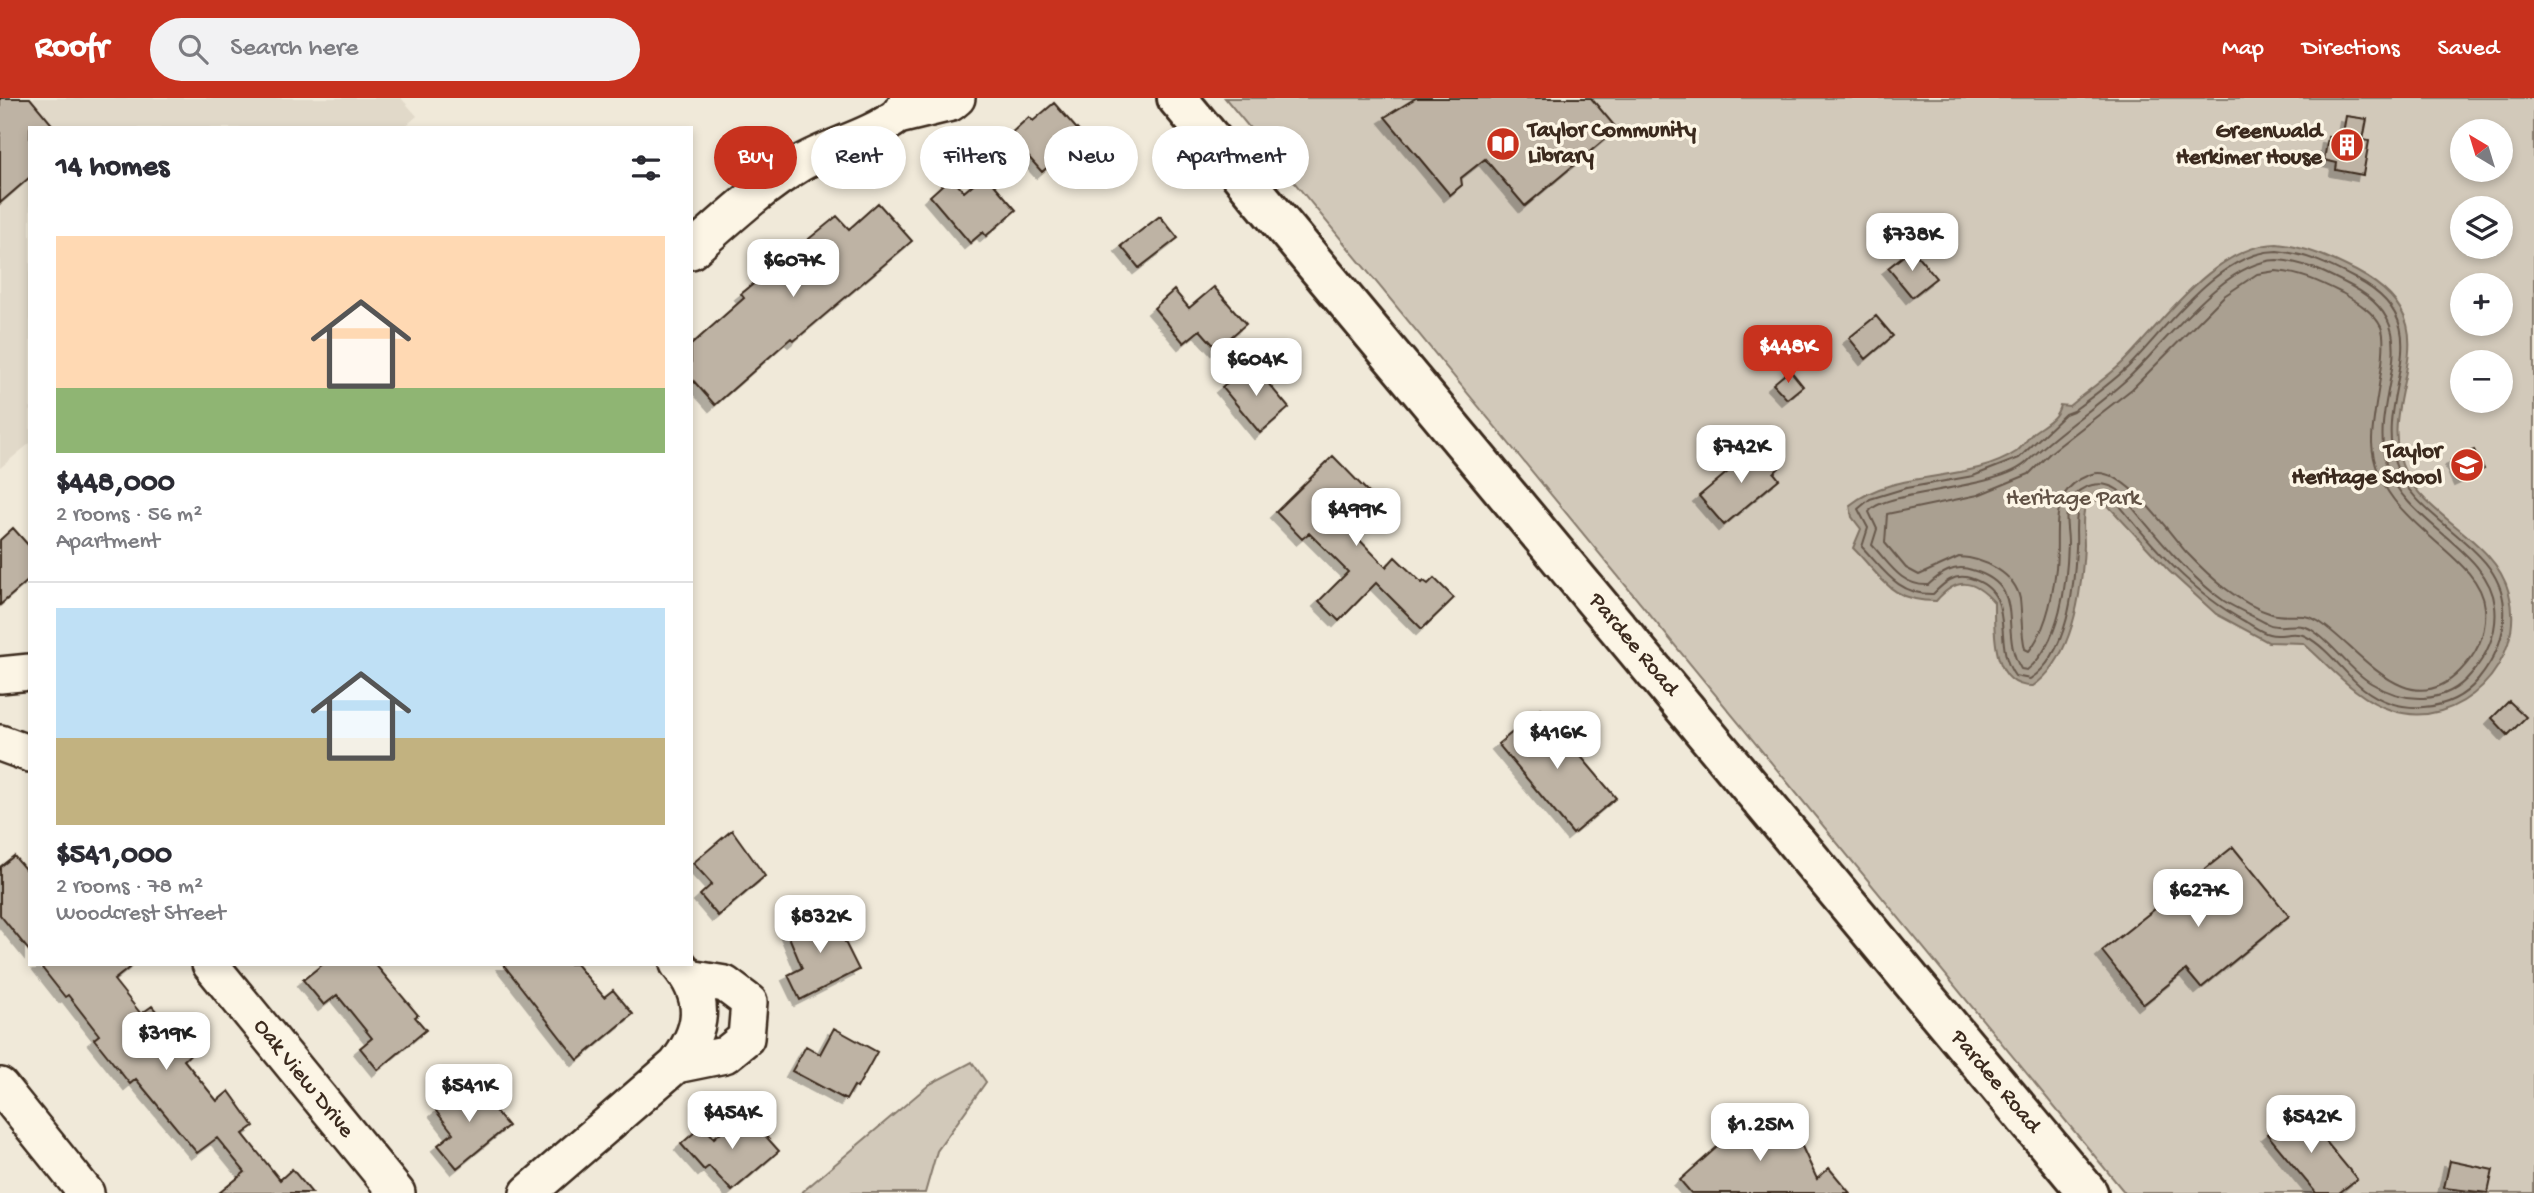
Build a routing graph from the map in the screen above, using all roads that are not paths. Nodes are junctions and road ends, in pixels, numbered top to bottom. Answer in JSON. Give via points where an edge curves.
{"nodes":[{"id":1,"x":957,"y":98,"type":"edge"},
{"id":2,"x":1177,"y":98,"type":"edge"},
{"id":3,"x":904,"y":107,"type":"edge"},
{"id":4,"x":693,"y":249,"type":"edge"},
{"id":5,"x":28,"y":672,"type":"edge"},
{"id":6,"x":0,"y":675,"type":"edge"},
{"id":7,"x":0,"y":743,"type":"edge"},
{"id":8,"x":28,"y":753,"type":"edge"},
{"id":9,"x":212,"y":966,"type":"edge"},
{"id":10,"x":684,"y":971,"type":"edge"},
{"id":11,"x":676,"y":1065,"type":"junction"},
{"id":12,"x":0,"y":1086,"type":"edge"},
{"id":13,"x":86,"y":1193,"type":"edge"},
{"id":14,"x":397,"y":1193,"type":"edge"},
{"id":15,"x":528,"y":1193,"type":"edge"},
{"id":16,"x":2088,"y":1193,"type":"edge"}],
"edges":[{"from":1,"to":3,"type":"street","via":[[951,103]]},
{"from":2,"to":16,"type":"main road","name":"Pardee Road"},
{"from":3,"to":4,"type":"street","via":[[880,129],[781,176]]},
{"from":5,"to":6,"type":"street"},
{"from":7,"to":8,"type":"street"},
{"from":9,"to":14,"type":"street","name":"Oak View Drive"},
{"from":10,"to":11,"type":"street","via":[[699,1001],[697,1027]]},
{"from":10,"to":11,"type":"street","via":[[725,984],[749,1002],[747,1038],[725,1055]]},
{"from":11,"to":15,"type":"street"},
{"from":12,"to":13,"type":"street"}]}
